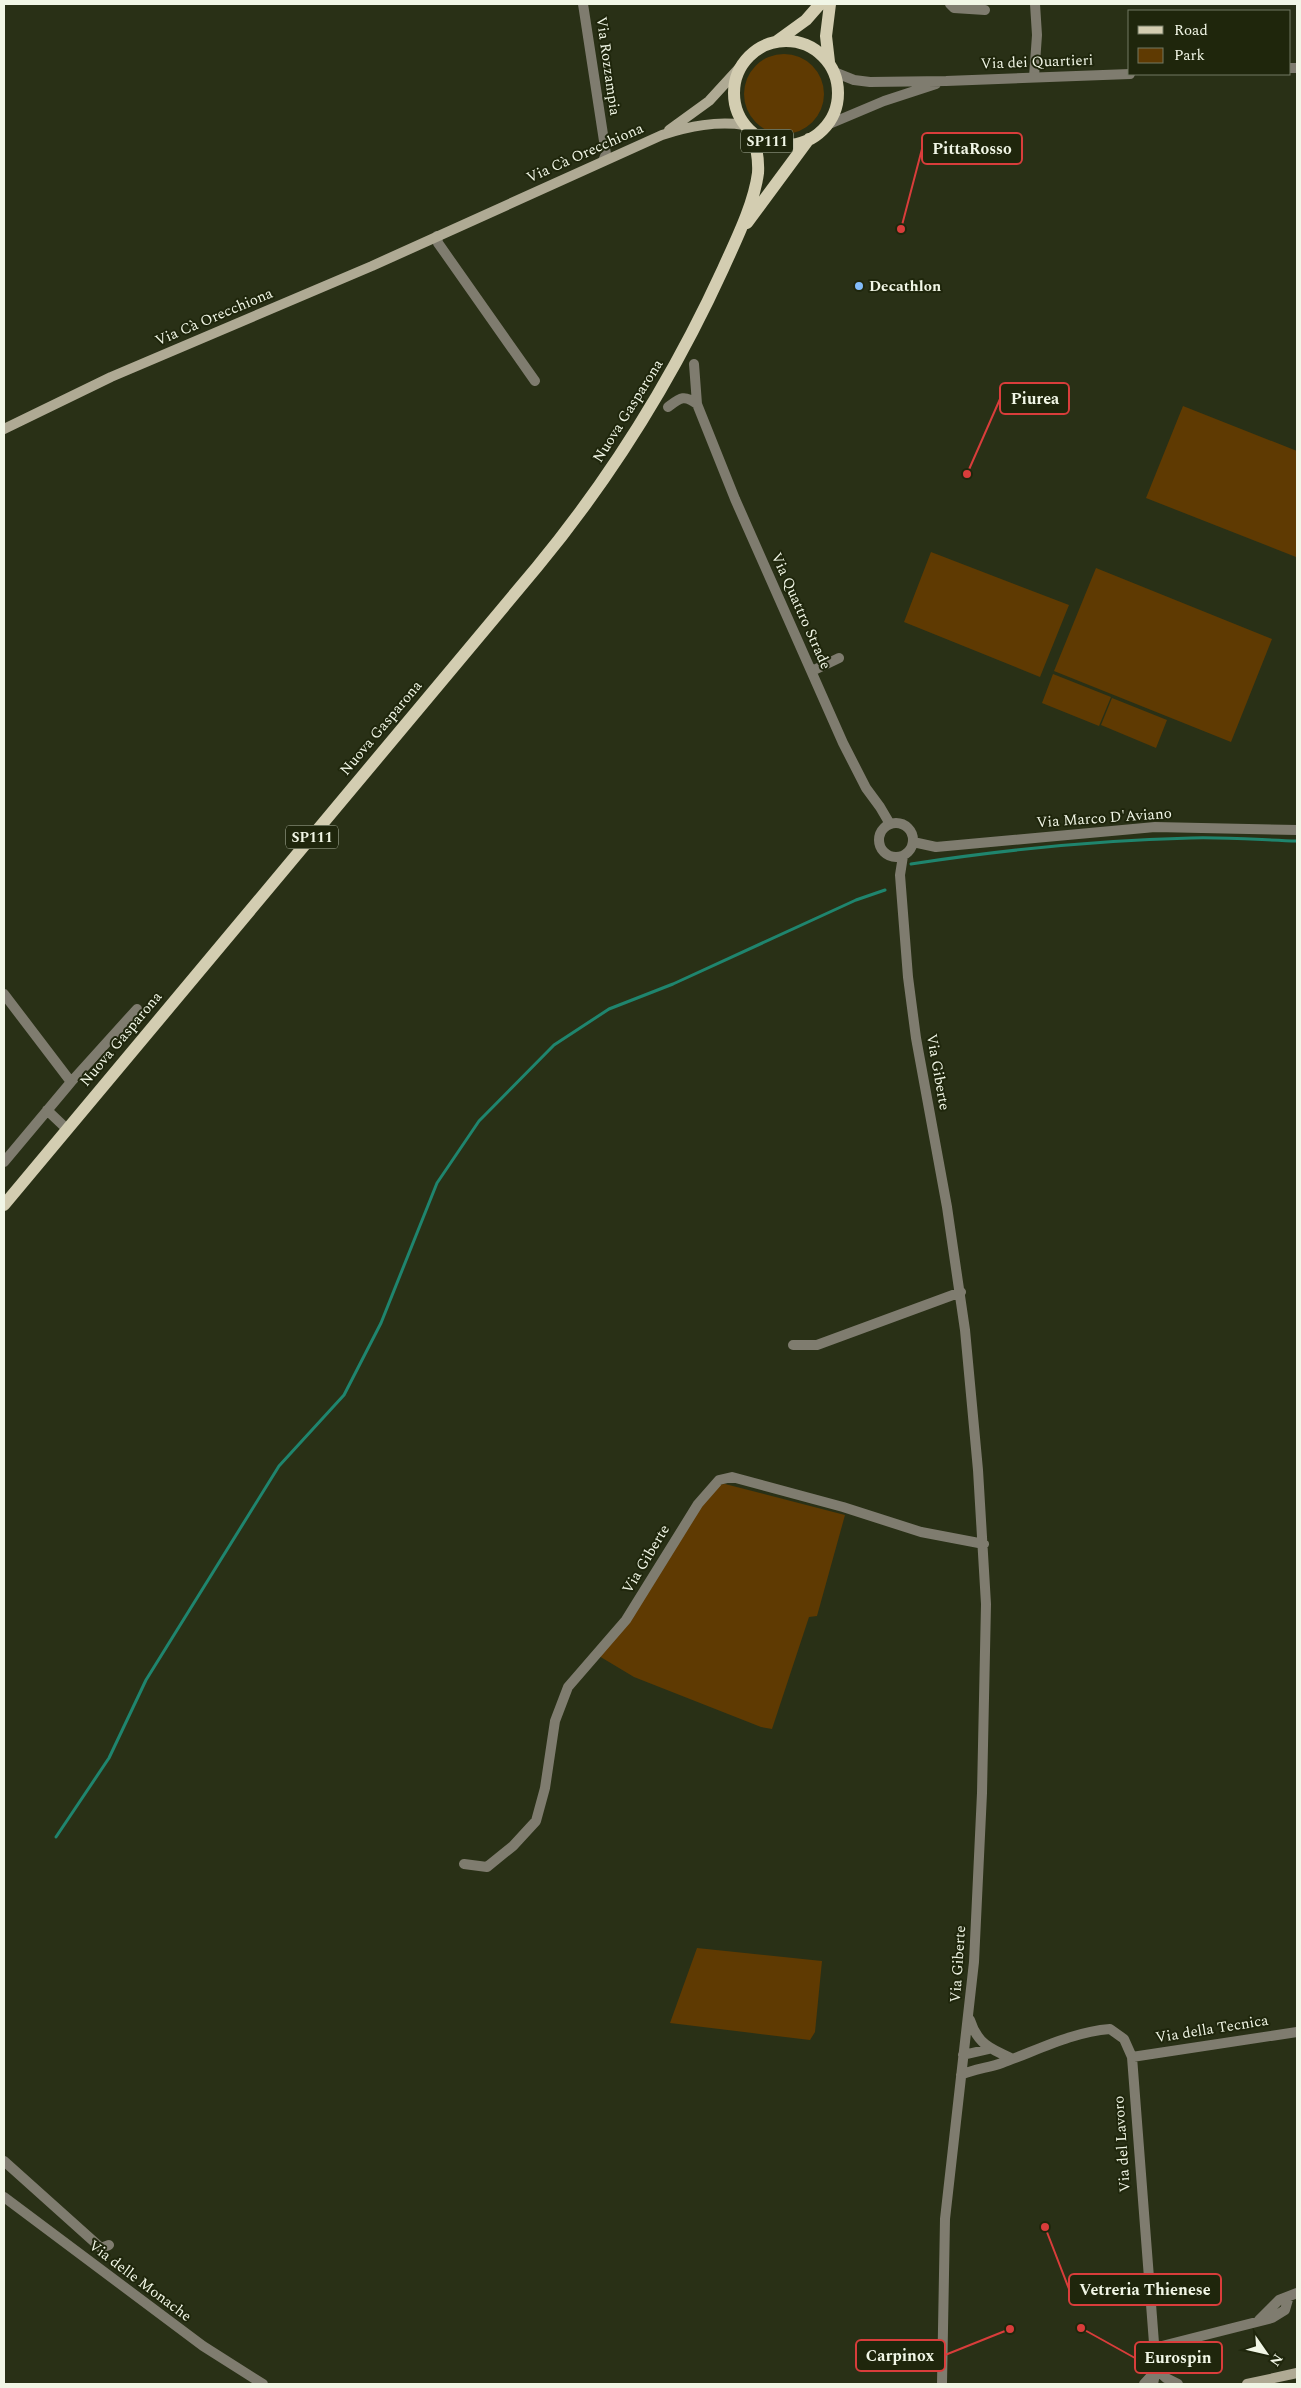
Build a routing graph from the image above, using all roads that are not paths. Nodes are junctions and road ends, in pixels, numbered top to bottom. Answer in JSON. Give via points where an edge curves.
{"nodes":[{"id":1,"x":583,"y":4,"type":"edge"},
{"id":2,"x":820,"y":4,"type":"edge"},
{"id":3,"x":830,"y":4,"type":"edge"},
{"id":4,"x":950,"y":4,"type":"edge"},
{"id":5,"x":1035,"y":4,"type":"edge"},
{"id":6,"x":985,"y":10,"type":"dead end"},
{"id":7,"x":776,"y":42,"type":"junction"},
{"id":8,"x":742,"y":65,"type":"junction"},
{"id":9,"x":831,"y":67,"type":"junction"},
{"id":10,"x":1128,"y":74,"type":"edge"},
{"id":11,"x":1034,"y":77,"type":"junction"},
{"id":12,"x":946,"y":81,"type":"junction"},
{"id":13,"x":827,"y":125,"type":"junction"},
{"id":14,"x":748,"y":128,"type":"junction"},
{"id":15,"x":662,"y":135,"type":"junction"},
{"id":16,"x":809,"y":139,"type":"junction"},
{"id":17,"x":604,"y":161,"type":"junction"},
{"id":18,"x":437,"y":236,"type":"junction"},
{"id":19,"x":736,"y":240,"type":"junction"},
{"id":20,"x":694,"y":364,"type":"dead end"},
{"id":21,"x":535,"y":381,"type":"dead end"},
{"id":22,"x":697,"y":404,"type":"junction"},
{"id":23,"x":668,"y":407,"type":"dead end"},
{"id":24,"x":4,"y":430,"type":"edge"},
{"id":25,"x":838,"y":658,"type":"dead end"},
{"id":26,"x":812,"y":671,"type":"junction"},
{"id":27,"x":890,"y":824,"type":"junction"},
{"id":28,"x":1297,"y":830,"type":"edge"},
{"id":29,"x":913,"y":842,"type":"junction"},
{"id":30,"x":903,"y":856,"type":"junction"},
{"id":31,"x":4,"y":994,"type":"edge"},
{"id":32,"x":137,"y":1009,"type":"dead end"},
{"id":33,"x":71,"y":1082,"type":"junction"},
{"id":34,"x":47,"y":1110,"type":"junction"},
{"id":35,"x":67,"y":1129,"type":"junction"},
{"id":36,"x":4,"y":1162,"type":"edge"},
{"id":37,"x":4,"y":1205,"type":"edge"},
{"id":38,"x":961,"y":1292,"type":"junction"},
{"id":39,"x":794,"y":1346,"type":"dead end"},
{"id":40,"x":984,"y":1544,"type":"junction"},
{"id":41,"x":464,"y":1864,"type":"dead end"},
{"id":42,"x":969,"y":2016,"type":"junction"},
{"id":43,"x":1297,"y":2032,"type":"edge"},
{"id":44,"x":989,"y":2049,"type":"junction"},
{"id":45,"x":963,"y":2055,"type":"junction"},
{"id":46,"x":1132,"y":2056,"type":"junction"},
{"id":47,"x":1011,"y":2058,"type":"junction"},
{"id":48,"x":984,"y":2067,"type":"junction"},
{"id":49,"x":961,"y":2075,"type":"junction"},
{"id":50,"x":4,"y":2161,"type":"edge"},
{"id":51,"x":4,"y":2197,"type":"edge"},
{"id":52,"x":110,"y":2245,"type":"dead end"},
{"id":53,"x":1293,"y":2294,"type":"edge"},
{"id":54,"x":1154,"y":2348,"type":"junction"},
{"id":55,"x":1156,"y":2369,"type":"junction"},
{"id":56,"x":1297,"y":2372,"type":"edge"},
{"id":57,"x":263,"y":2384,"type":"edge"},
{"id":58,"x":942,"y":2384,"type":"edge"},
{"id":59,"x":1144,"y":2384,"type":"edge"},
{"id":60,"x":1153,"y":2384,"type":"edge"},
{"id":61,"x":1178,"y":2384,"type":"edge"},
{"id":62,"x":1247,"y":2384,"type":"edge"}],
"edges":[{"from":1,"to":17,"type":"street","name":"Via Rozzampia","via":[[606,154]]},
{"from":2,"to":7,"type":"main road","name":"Nuova Gasparona","number":"SP111","via":[[806,20]]},
{"from":3,"to":9,"type":"main road","name":"Nuova Gasparona","number":"SP111","via":[[826,36]]},
{"from":4,"to":6,"type":"street","via":[[954,8]]},
{"from":5,"to":11,"type":"street"},
{"from":7,"to":8,"type":"main road","name":"Nuova Gasparona","number":"SP111","via":[[762,46]]},
{"from":7,"to":9,"type":"main road","name":"Nuova Gasparona","number":"SP111","via":[[796,41],[814,48]]},
{"from":8,"to":14,"type":"main road","name":"Nuova Gasparona","number":"SP111","via":[[734,95]]},
{"from":8,"to":15,"type":"main road","name":"Via Cà Orecchiona","via":[[709,101]]},
{"from":9,"to":12,"type":"street","name":"Via dei Quartieri","via":[[861,81]]},
{"from":9,"to":13,"type":"main road","name":"Nuova Gasparona","number":"SP111","via":[[838,94],[835,110]]},
{"from":10,"to":11,"type":"street","name":"Via dei Quartieri"},
{"from":11,"to":12,"type":"street","name":"Via dei Quartieri"},
{"from":12,"to":13,"type":"street","name":"Via dei Quartieri","via":[[884,101]]},
{"from":13,"to":16,"type":"main road","name":"Nuova Gasparona","number":"SP111"},
{"from":14,"to":15,"type":"main road","name":"Via Cà Orecchiona","via":[[730,123],[699,124]]},
{"from":14,"to":16,"type":"main road","name":"Nuova Gasparona","number":"SP111","via":[[765,140],[779,144],[795,144]]},
{"from":14,"to":19,"type":"main road","name":"Nuova Gasparona","number":"SP111","via":[[757,146],[758,171]]},
{"from":15,"to":17,"type":"main road","name":"Via Cà Orecchiona"},
{"from":16,"to":19,"type":"main road","name":"Nuova Gasparona","number":"SP111"},
{"from":17,"to":18,"type":"main road","name":"Via Cà Orecchiona"},
{"from":18,"to":21,"type":"street","via":[[438,243]]},
{"from":18,"to":24,"type":"main road","name":"Via Cà Orecchiona","via":[[111,376]]},
{"from":19,"to":35,"type":"main road","name":"Nuova Gasparona","number":"SP111","via":[[688,344],[649,411],[567,531]]},
{"from":20,"to":22,"type":"street","name":"Via Quattro Strade"},
{"from":22,"to":23,"type":"street","via":[[681,397]]},
{"from":22,"to":26,"type":"street","name":"Via Quattro Strade","via":[[735,499]]},
{"from":25,"to":26,"type":"street"},
{"from":26,"to":27,"type":"street","name":"Via Quattro Strade","via":[[843,743],[866,788]]},
{"from":27,"to":29,"type":"street","via":[[900,823],[909,828]]},
{"from":27,"to":30,"type":"street","via":[[881,832],[879,844],[891,856]]},
{"from":28,"to":29,"type":"street","name":"Via Marco D'Aviano","via":[[1155,828],[936,847]]},
{"from":29,"to":30,"type":"street","via":[[910,851]]},
{"from":30,"to":38,"type":"street","name":"Via Giberte","via":[[900,875],[914,1021]]},
{"from":31,"to":33,"type":"street"},
{"from":32,"to":33,"type":"street"},
{"from":33,"to":34,"type":"street"},
{"from":34,"to":35,"type":"street"},
{"from":34,"to":36,"type":"street"},
{"from":35,"to":37,"type":"main road","name":"Nuova Gasparona","number":"SP111"},
{"from":38,"to":39,"type":"street","via":[[817,1345]]},
{"from":38,"to":40,"type":"street","name":"Via Giberte"},
{"from":40,"to":41,"type":"street","name":"Via Giberte","via":[[921,1532],[732,1477],[719,1480],[698,1504],[626,1620],[568,1687],[555,1721],[545,1788],[536,1821],[487,1867]]},
{"from":40,"to":42,"type":"street","name":"Via Giberte","via":[[982,1793]]},
{"from":42,"to":44,"type":"street","via":[[974,2034]]},
{"from":42,"to":45,"type":"street","name":"Via Giberte"},
{"from":43,"to":46,"type":"street","name":"Via della Tecnica"},
{"from":44,"to":45,"type":"street"},
{"from":44,"to":47,"type":"street"},
{"from":45,"to":48,"type":"street","via":[[974,2065]]},
{"from":45,"to":49,"type":"street","name":"Via Giberte"},
{"from":46,"to":47,"type":"street","name":"Via del Lavoro","via":[[1124,2039],[1110,2029],[1090,2030]]},
{"from":46,"to":54,"type":"street","name":"Via del Lavoro"},
{"from":47,"to":48,"type":"street","name":"Via del Lavoro"},
{"from":48,"to":49,"type":"street","name":"Via del Lavoro"},
{"from":49,"to":58,"type":"street","name":"Via Giberte","via":[[945,2219]]},
{"from":50,"to":52,"type":"street","via":[[101,2248]]},
{"from":51,"to":57,"type":"street","name":"Via delle Monache","via":[[203,2346]]},
{"from":53,"to":54,"type":"street","via":[[1279,2300],[1259,2320]]},
{"from":54,"to":55,"type":"street","name":"Via del Lavoro"},
{"from":55,"to":59,"type":"street"},
{"from":55,"to":60,"type":"street","name":"Via del Lavoro"},
{"from":55,"to":61,"type":"street"},
{"from":56,"to":62,"type":"main road"}]}
